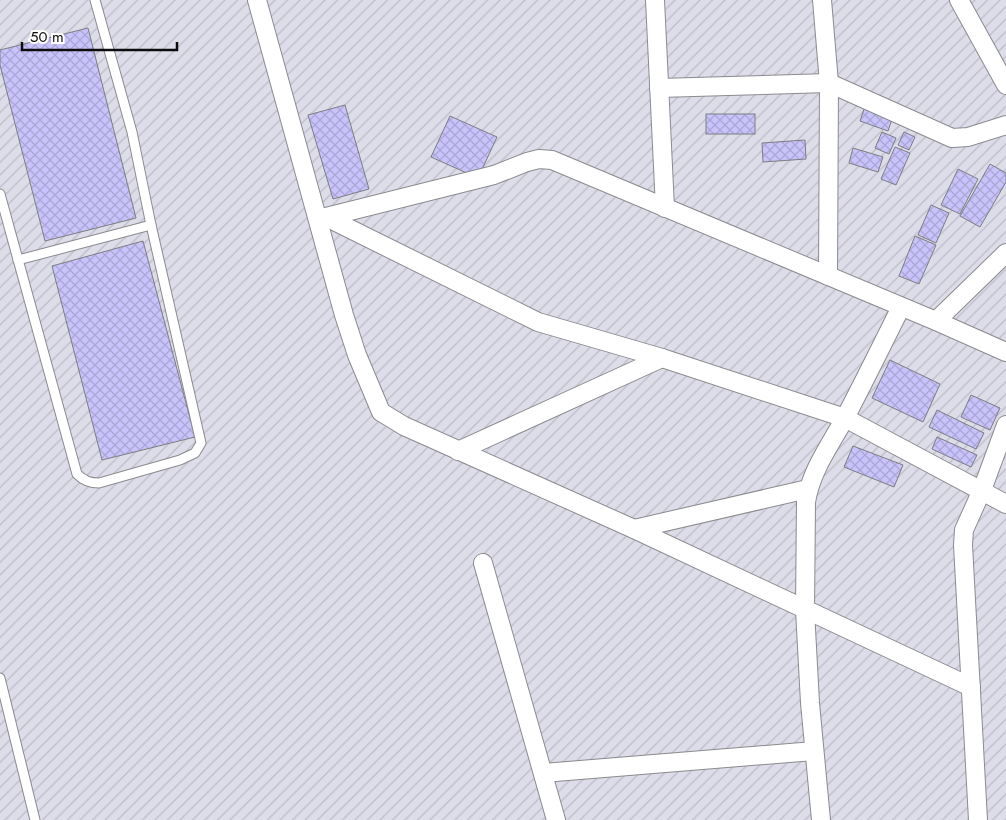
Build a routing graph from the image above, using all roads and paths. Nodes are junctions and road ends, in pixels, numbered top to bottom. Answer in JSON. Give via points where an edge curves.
{"nodes":[{"id":1,"x":95,"y":0,"type":"edge"},
{"id":2,"x":257,"y":0,"type":"edge"},
{"id":3,"x":655,"y":0,"type":"edge"},
{"id":4,"x":822,"y":0,"type":"edge"},
{"id":5,"x":958,"y":0,"type":"edge"},
{"id":6,"x":829,"y":84,"type":"junction"},
{"id":7,"x":1006,"y":85,"type":"edge"},
{"id":8,"x":659,"y":88,"type":"junction"},
{"id":9,"x":1006,"y":125,"type":"edge"},
{"id":10,"x":0,"y":194,"type":"edge"},
{"id":11,"x":666,"y":208,"type":"junction"},
{"id":12,"x":323,"y":218,"type":"junction"},
{"id":13,"x":151,"y":225,"type":"junction"},
{"id":14,"x":1006,"y":253,"type":"edge"},
{"id":15,"x":18,"y":260,"type":"junction"},
{"id":16,"x":828,"y":276,"type":"junction"},
{"id":17,"x":901,"y":306,"type":"junction"},
{"id":18,"x":936,"y":321,"type":"junction"},
{"id":19,"x":1006,"y":352,"type":"edge"},
{"id":20,"x":662,"y":358,"type":"junction"},
{"id":21,"x":846,"y":418,"type":"junction"},
{"id":22,"x":1006,"y":426,"type":"edge"},
{"id":23,"x":458,"y":451,"type":"junction"},
{"id":24,"x":808,"y":489,"type":"junction"},
{"id":25,"x":982,"y":490,"type":"junction"},
{"id":26,"x":1006,"y":504,"type":"edge"},
{"id":27,"x":634,"y":529,"type":"junction"},
{"id":28,"x":483,"y":563,"type":"dead end"},
{"id":29,"x":805,"y":610,"type":"junction"},
{"id":30,"x":0,"y":678,"type":"edge"},
{"id":31,"x":971,"y":688,"type":"junction"},
{"id":32,"x":814,"y":751,"type":"junction"},
{"id":33,"x":543,"y":772,"type":"junction"},
{"id":34,"x":35,"y":820,"type":"edge"},
{"id":35,"x":556,"y":820,"type":"edge"},
{"id":36,"x":821,"y":820,"type":"edge"},
{"id":37,"x":978,"y":820,"type":"edge"}],
"edges":[{"from":1,"to":13,"type":"lane","via":[[132,132]]},
{"from":2,"to":12,"type":"street"},
{"from":3,"to":8,"type":"street"},
{"from":4,"to":6,"type":"street"},
{"from":5,"to":7,"type":"street"},
{"from":6,"to":8,"type":"street"},
{"from":6,"to":9,"type":"street","via":[[952,138],[968,137]]},
{"from":6,"to":16,"type":"street"},
{"from":8,"to":11,"type":"street"},
{"from":10,"to":15,"type":"lane"},
{"from":11,"to":12,"type":"street","via":[[552,160],[539,159],[494,175]]},
{"from":11,"to":16,"type":"street"},
{"from":12,"to":20,"type":"street","via":[[538,322]]},
{"from":12,"to":23,"type":"street","via":[[351,337],[381,412]]},
{"from":13,"to":15,"type":"lane"},
{"from":13,"to":15,"type":"lane","via":[[201,443],[195,453],[180,460],[99,483],[82,479],[74,468]]},
{"from":14,"to":18,"type":"street"},
{"from":16,"to":17,"type":"street"},
{"from":17,"to":18,"type":"street"},
{"from":17,"to":21,"type":"street"},
{"from":18,"to":19,"type":"street"},
{"from":20,"to":21,"type":"street"},
{"from":20,"to":23,"type":"street"},
{"from":21,"to":24,"type":"street"},
{"from":21,"to":25,"type":"street"},
{"from":22,"to":25,"type":"street"},
{"from":23,"to":27,"type":"street"},
{"from":24,"to":27,"type":"street"},
{"from":24,"to":29,"type":"street"},
{"from":25,"to":26,"type":"street"},
{"from":25,"to":31,"type":"street","via":[[964,530],[963,545]]},
{"from":27,"to":29,"type":"street"},
{"from":28,"to":33,"type":"street"},
{"from":29,"to":31,"type":"street"},
{"from":29,"to":32,"type":"street"},
{"from":30,"to":34,"type":"lane"},
{"from":31,"to":37,"type":"street"},
{"from":32,"to":33,"type":"street"},
{"from":32,"to":36,"type":"street"},
{"from":33,"to":35,"type":"street"}]}
